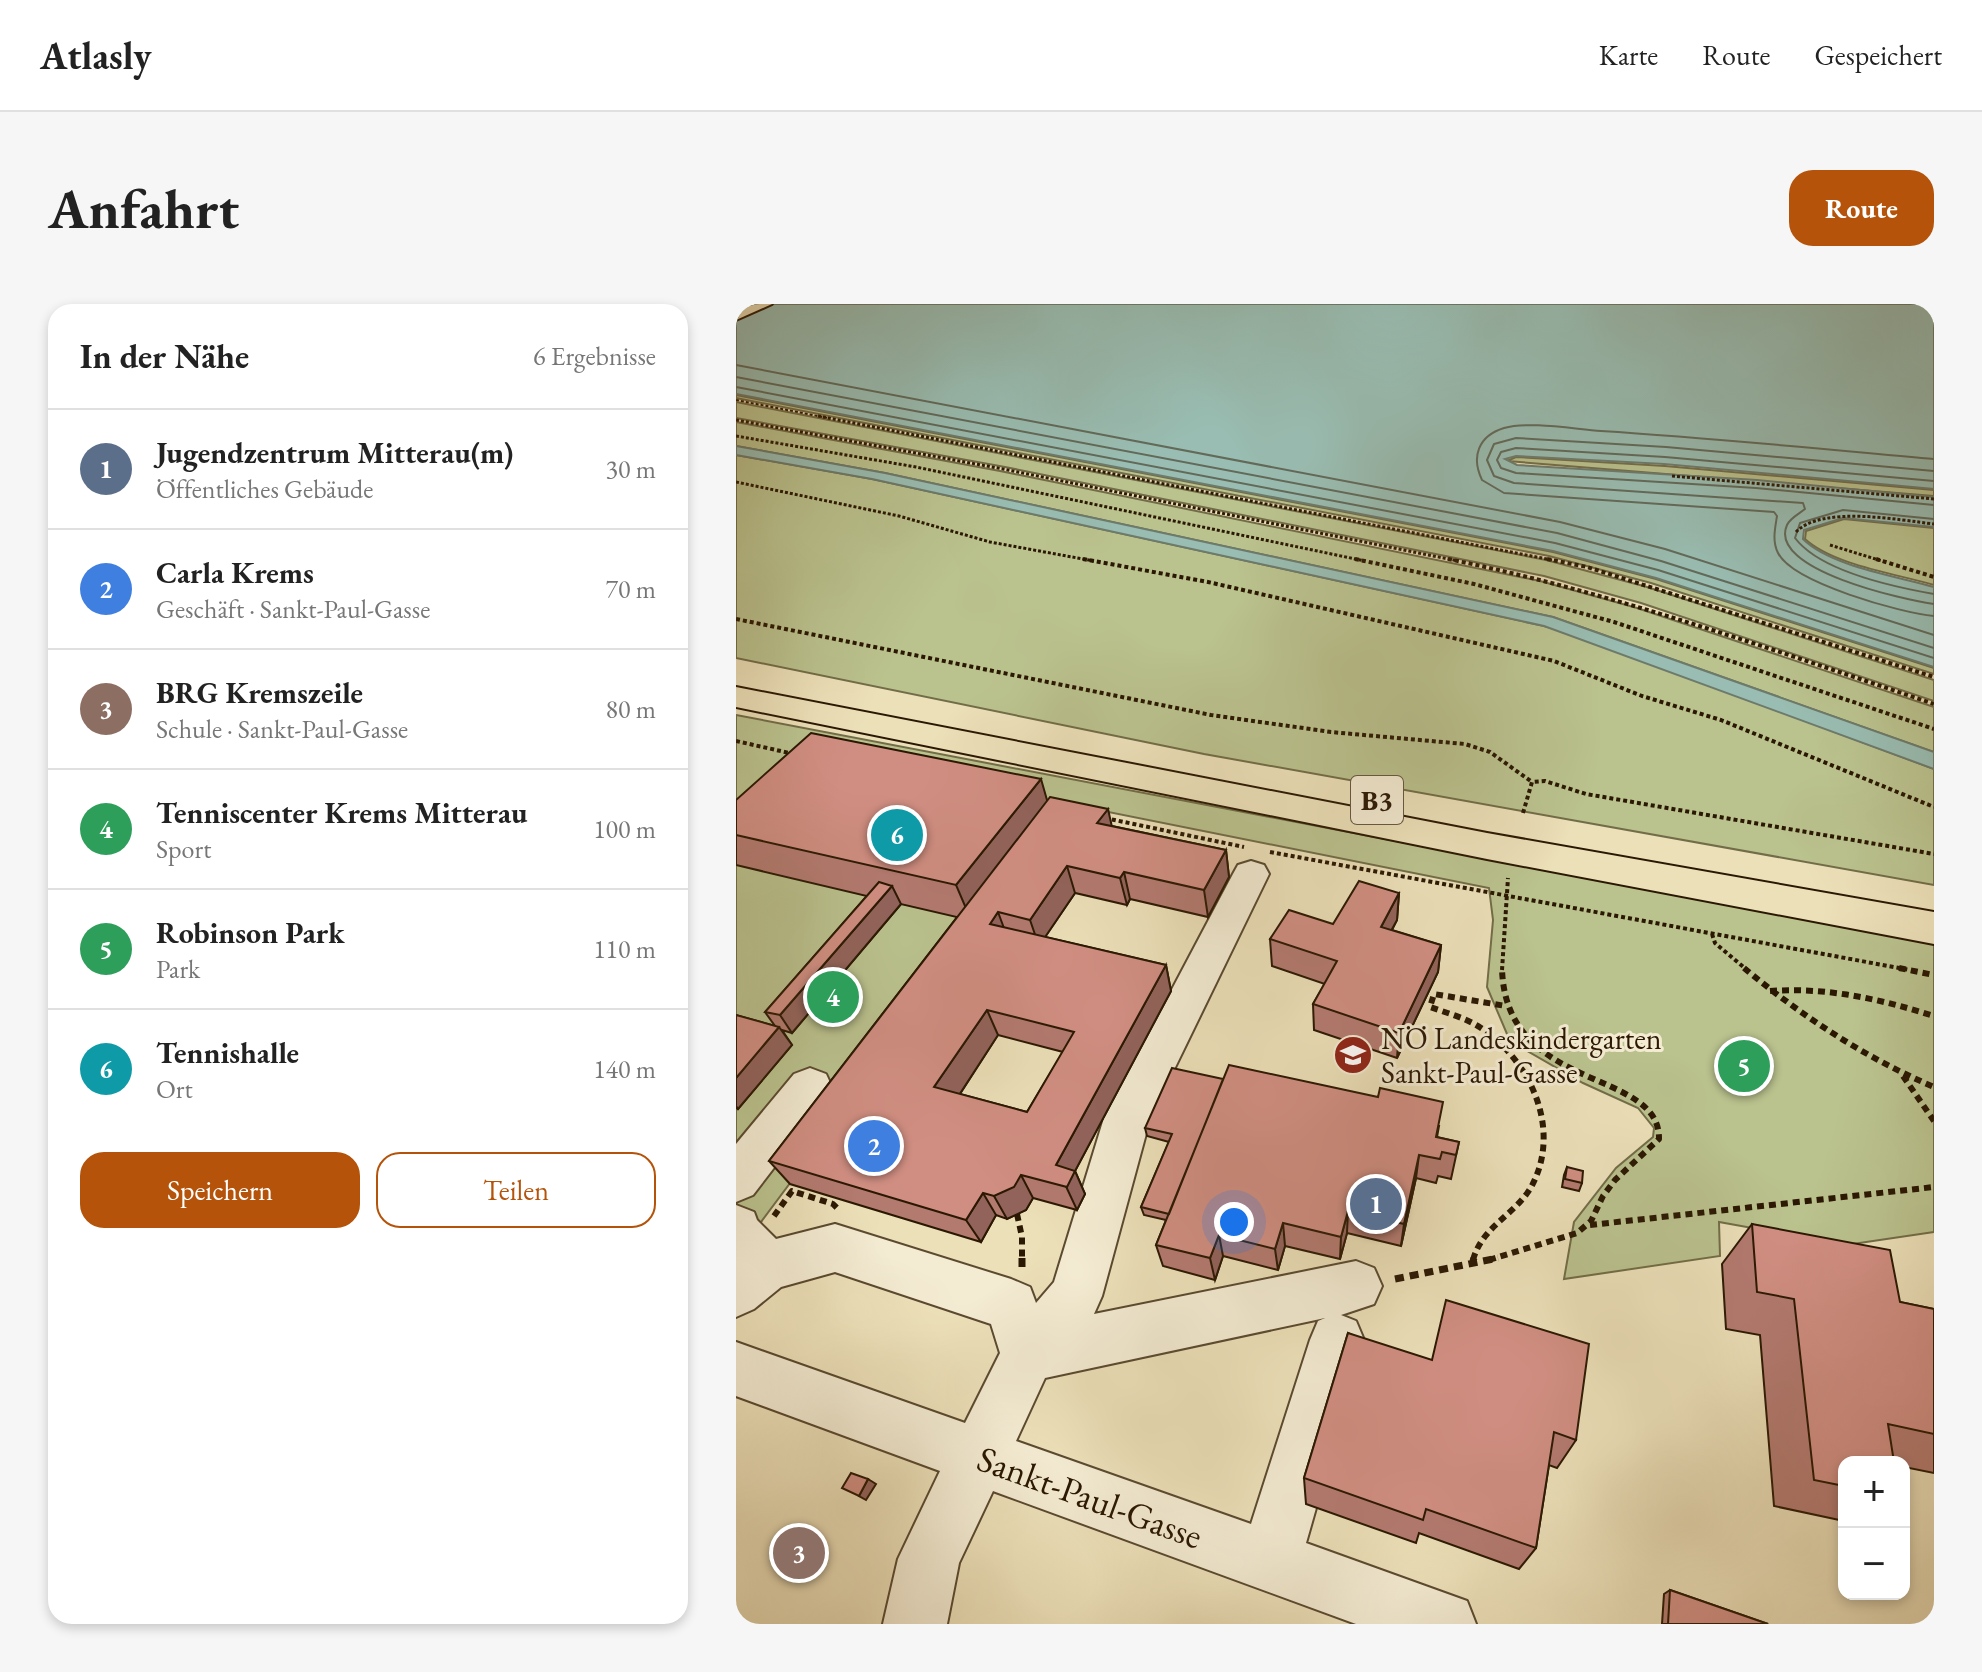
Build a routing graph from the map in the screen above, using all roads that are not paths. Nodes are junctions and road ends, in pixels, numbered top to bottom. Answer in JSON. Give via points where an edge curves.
{"nodes":[{"id":1,"x":745,"y":304,"type":"edge"},
{"id":2,"x":763,"y":304,"type":"edge"},
{"id":3,"x":736,"y":307,"type":"edge"},
{"id":4,"x":736,"y":315,"type":"edge"},
{"id":5,"x":736,"y":671,"type":"edge"},
{"id":6,"x":736,"y":697,"type":"edge"},
{"id":7,"x":1259,"y":858,"type":"road end"},
{"id":8,"x":1934,"y":900,"type":"edge"},
{"id":9,"x":1934,"y":928,"type":"edge"},
{"id":10,"x":810,"y":1087,"type":"dead end"},
{"id":11,"x":736,"y":1180,"type":"edge"},
{"id":12,"x":736,"y":1228,"type":"edge"},
{"id":13,"x":752,"y":1279,"type":"edge"},
{"id":14,"x":1019,"y":1330,"type":"junction"},
{"id":15,"x":736,"y":1369,"type":"edge"},
{"id":16,"x":978,"y":1458,"type":"junction"},
{"id":17,"x":1270,"y":1561,"type":"junction"},
{"id":18,"x":915,"y":1624,"type":"edge"},
{"id":19,"x":1444,"y":1624,"type":"edge"}],
"edges":[{"from":1,"to":3,"type":"main road"},
{"from":2,"to":4,"type":"main road"},
{"from":5,"to":8,"type":"main road","number":"B3","via":[[1258,777]]},
{"from":6,"to":9,"type":"main road","number":"B3","via":[[1456,841]]},
{"from":7,"to":14,"type":"street","via":[[1127,1118],[1076,1296]]},
{"from":10,"to":11,"type":"street"},
{"from":12,"to":13,"type":"street"},
{"from":13,"to":14,"type":"street","via":[[835,1248]]},
{"from":14,"to":16,"type":"street"},
{"from":14,"to":17,"type":"street","via":[[1347,1313]]},
{"from":15,"to":16,"type":"street","name":"Sankt-Paul-Gasse"},
{"from":16,"to":17,"type":"street","name":"Sankt-Paul-Gasse"},
{"from":16,"to":18,"type":"street","via":[[929,1559]]},
{"from":17,"to":19,"type":"street","name":"Sankt-Paul-Gasse"}]}
